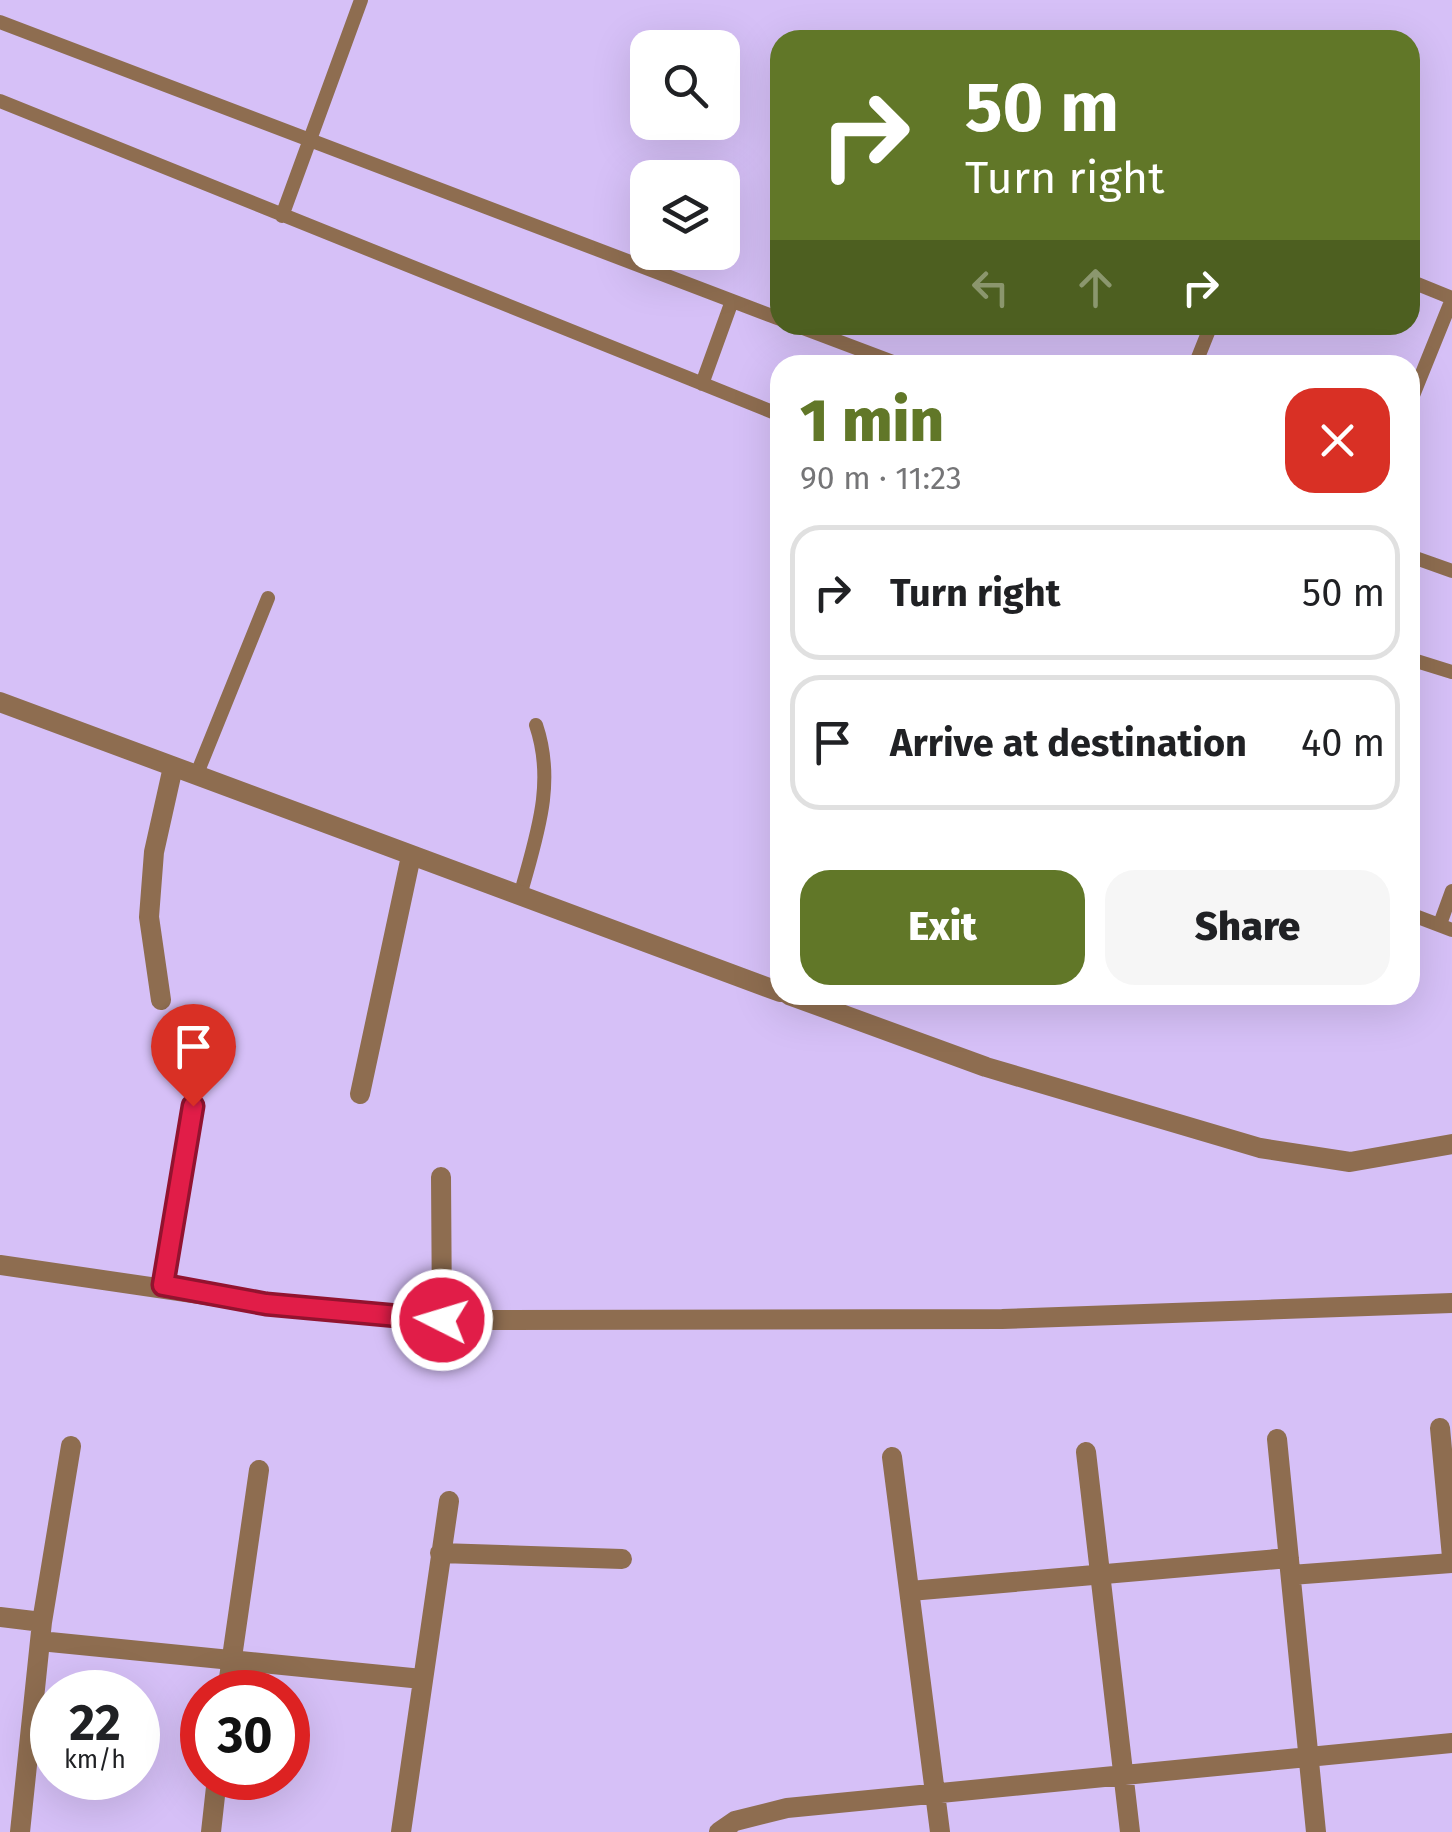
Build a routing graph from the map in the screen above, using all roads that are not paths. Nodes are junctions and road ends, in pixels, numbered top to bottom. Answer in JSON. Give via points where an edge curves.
{"nodes":[{"id":1,"x":361,"y":0,"type":"edge"},
{"id":2,"x":0,"y":22,"type":"edge"},
{"id":3,"x":0,"y":101,"type":"edge"},
{"id":4,"x":310,"y":142,"type":"junction"},
{"id":5,"x":282,"y":216,"type":"junction"},
{"id":6,"x":1420,"y":285,"type":"edge"},
{"id":7,"x":1452,"y":298,"type":"edge"},
{"id":8,"x":732,"y":302,"type":"junction"},
{"id":9,"x":770,"y":315,"type":"edge"},
{"id":10,"x":822,"y":335,"type":"edge"},
{"id":11,"x":874,"y":355,"type":"edge"},
{"id":12,"x":1420,"y":379,"type":"edge"},
{"id":13,"x":702,"y":384,"type":"junction"},
{"id":14,"x":770,"y":411,"type":"edge"},
{"id":15,"x":1420,"y":559,"type":"edge"},
{"id":16,"x":1452,"y":570,"type":"edge"},
{"id":17,"x":268,"y":598,"type":"dead end"},
{"id":18,"x":1420,"y":662,"type":"edge"},
{"id":19,"x":1452,"y":672,"type":"edge"},
{"id":20,"x":0,"y":702,"type":"edge"},
{"id":21,"x":536,"y":725,"type":"dead end"},
{"id":22,"x":173,"y":767,"type":"junction"},
{"id":23,"x":196,"y":776,"type":"junction"},
{"id":24,"x":412,"y":856,"type":"junction"},
{"id":25,"x":1452,"y":891,"type":"edge"},
{"id":26,"x":520,"y":896,"type":"junction"},
{"id":27,"x":1420,"y":918,"type":"edge"},
{"id":28,"x":1446,"y":927,"type":"edge"},
{"id":29,"x":770,"y":988,"type":"edge"},
{"id":30,"x":161,"y":1000,"type":"dead end"},
{"id":31,"x":816,"y":1005,"type":"edge"},
{"id":32,"x":360,"y":1094,"type":"dead end"},
{"id":33,"x":193,"y":1106,"type":"dead end"},
{"id":34,"x":1452,"y":1144,"type":"edge"},
{"id":35,"x":441,"y":1177,"type":"dead end"},
{"id":36,"x":0,"y":1264,"type":"edge"},
{"id":37,"x":163,"y":1285,"type":"junction"},
{"id":38,"x":1452,"y":1303,"type":"edge"},
{"id":39,"x":442,"y":1320,"type":"junction"},
{"id":40,"x":1440,"y":1428,"type":"dead end"},
{"id":41,"x":1276,"y":1440,"type":"dead end"},
{"id":42,"x":71,"y":1446,"type":"dead end"},
{"id":43,"x":1086,"y":1452,"type":"dead end"},
{"id":44,"x":892,"y":1457,"type":"dead end"},
{"id":45,"x":260,"y":1470,"type":"dead end"},
{"id":46,"x":448,"y":1501,"type":"dead end"},
{"id":47,"x":440,"y":1553,"type":"junction"},
{"id":48,"x":622,"y":1559,"type":"dead end"},
{"id":49,"x":1452,"y":1560,"type":"edge"},
{"id":50,"x":1290,"y":1567,"type":"junction"},
{"id":51,"x":1100,"y":1572,"type":"junction"},
{"id":52,"x":910,"y":1591,"type":"junction"},
{"id":53,"x":0,"y":1617,"type":"edge"},
{"id":54,"x":41,"y":1632,"type":"junction"},
{"id":55,"x":231,"y":1660,"type":"junction"},
{"id":56,"x":230,"y":1670,"type":"edge"},
{"id":57,"x":422,"y":1679,"type":"junction"},
{"id":58,"x":1452,"y":1743,"type":"edge"},
{"id":59,"x":1310,"y":1757,"type":"junction"},
{"id":60,"x":1124,"y":1776,"type":"junction"},
{"id":61,"x":936,"y":1794,"type":"junction"},
{"id":62,"x":215,"y":1800,"type":"edge"},
{"id":63,"x":730,"y":1828,"type":"edge"},
{"id":64,"x":20,"y":1832,"type":"edge"},
{"id":65,"x":211,"y":1832,"type":"edge"},
{"id":66,"x":401,"y":1832,"type":"edge"},
{"id":67,"x":940,"y":1832,"type":"edge"},
{"id":68,"x":1130,"y":1832,"type":"edge"},
{"id":69,"x":1316,"y":1832,"type":"edge"}],
"edges":[{"from":1,"to":4,"type":"lane"},
{"from":2,"to":4,"type":"lane"},
{"from":3,"to":5,"type":"lane"},
{"from":4,"to":5,"type":"lane"},
{"from":4,"to":8,"type":"lane"},
{"from":5,"to":13,"type":"lane"},
{"from":6,"to":7,"type":"lane"},
{"from":7,"to":12,"type":"lane"},
{"from":8,"to":9,"type":"lane"},
{"from":8,"to":13,"type":"lane"},
{"from":10,"to":11,"type":"lane"},
{"from":13,"to":14,"type":"lane"},
{"from":15,"to":16,"type":"lane"},
{"from":17,"to":23,"type":"lane"},
{"from":18,"to":19,"type":"lane"},
{"from":20,"to":22,"type":"street"},
{"from":21,"to":26,"type":"lane","via":[[546,756],[545,802]]},
{"from":22,"to":23,"type":"street"},
{"from":22,"to":30,"type":"street","via":[[154,852],[149,917]]},
{"from":23,"to":24,"type":"street"},
{"from":24,"to":26,"type":"street"},
{"from":24,"to":32,"type":"street"},
{"from":25,"to":28,"type":"lane"},
{"from":26,"to":29,"type":"street"},
{"from":27,"to":28,"type":"lane"},
{"from":31,"to":34,"type":"street","via":[[986,1068],[1260,1148],[1350,1162]]},
{"from":33,"to":37,"type":"street"},
{"from":35,"to":39,"type":"street"},
{"from":36,"to":37,"type":"street"},
{"from":37,"to":39,"type":"street","via":[[266,1304]]},
{"from":38,"to":39,"type":"street","via":[[1002,1319]]},
{"from":40,"to":49,"type":"street"},
{"from":41,"to":50,"type":"street"},
{"from":42,"to":54,"type":"street"},
{"from":43,"to":51,"type":"street"},
{"from":44,"to":52,"type":"street"},
{"from":45,"to":55,"type":"street"},
{"from":46,"to":47,"type":"street"},
{"from":47,"to":48,"type":"street"},
{"from":47,"to":57,"type":"street"},
{"from":49,"to":50,"type":"street"},
{"from":50,"to":51,"type":"street"},
{"from":50,"to":59,"type":"street"},
{"from":51,"to":52,"type":"street"},
{"from":51,"to":60,"type":"street"},
{"from":52,"to":61,"type":"street"},
{"from":53,"to":54,"type":"street"},
{"from":54,"to":55,"type":"street"},
{"from":54,"to":64,"type":"street"},
{"from":55,"to":56,"type":"street"},
{"from":55,"to":57,"type":"street"},
{"from":57,"to":66,"type":"street"},
{"from":58,"to":59,"type":"street"},
{"from":59,"to":60,"type":"street"},
{"from":59,"to":69,"type":"street"},
{"from":60,"to":61,"type":"street"},
{"from":60,"to":68,"type":"street"},
{"from":61,"to":63,"type":"street","via":[[787,1808]]},
{"from":61,"to":67,"type":"street"},
{"from":62,"to":65,"type":"street"}]}
